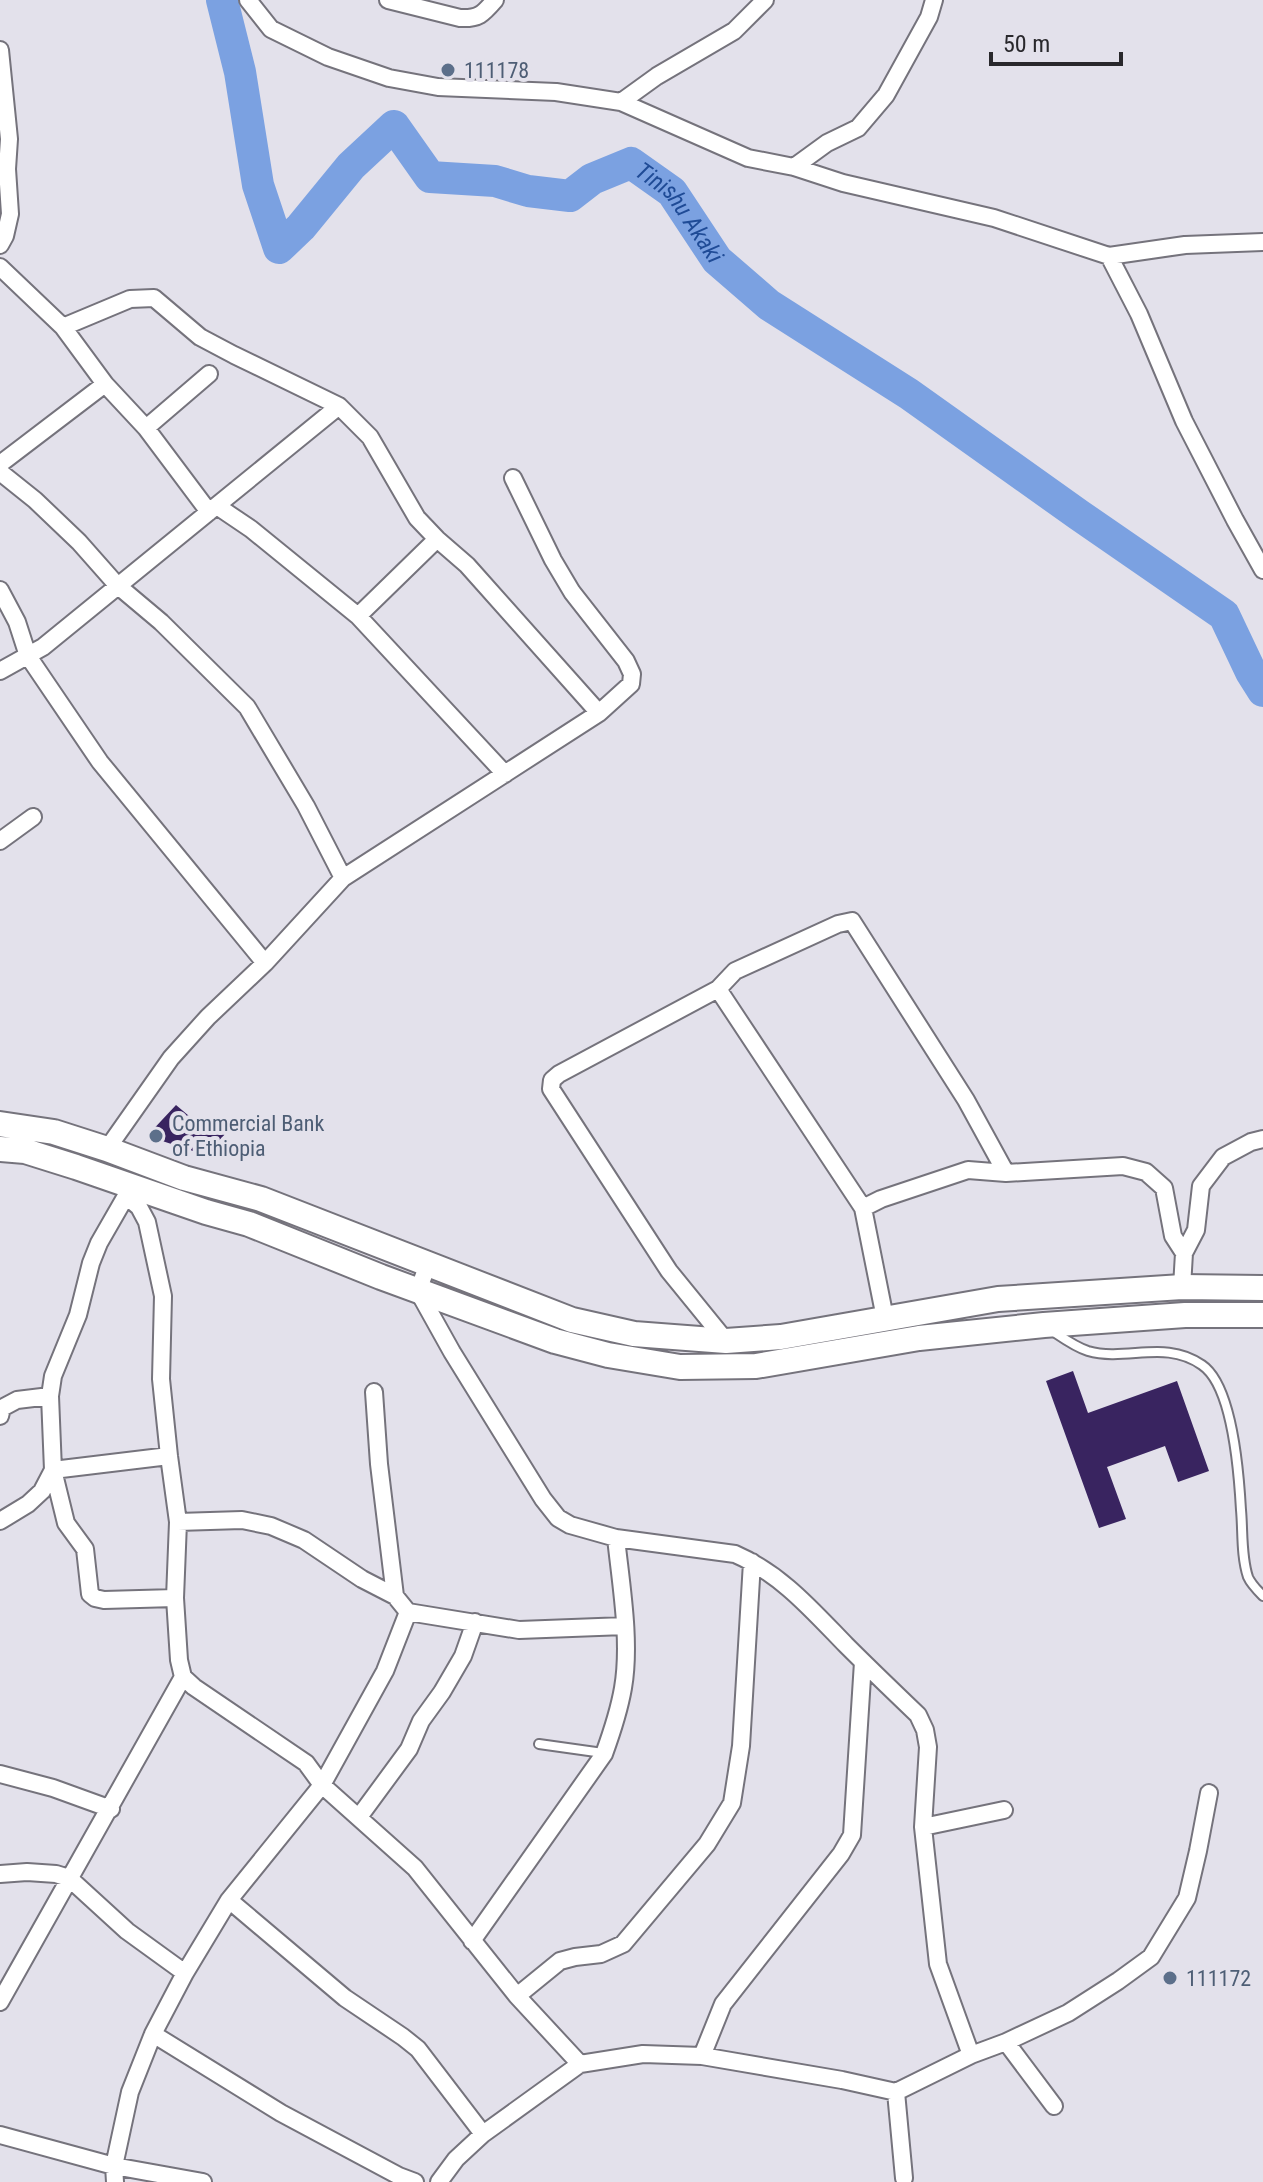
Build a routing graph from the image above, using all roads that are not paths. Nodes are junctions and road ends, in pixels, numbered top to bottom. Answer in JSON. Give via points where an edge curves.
{"nodes":[{"id":1,"x":248,"y":0,"type":"edge"},
{"id":2,"x":388,"y":0,"type":"edge"},
{"id":3,"x":495,"y":0,"type":"edge"},
{"id":4,"x":765,"y":0,"type":"edge"},
{"id":5,"x":934,"y":0,"type":"edge"},
{"id":6,"x":0,"y":50,"type":"edge"},
{"id":7,"x":621,"y":102,"type":"junction"},
{"id":8,"x":794,"y":167,"type":"junction"},
{"id":9,"x":1263,"y":242,"type":"edge"},
{"id":10,"x":0,"y":245,"type":"edge"},
{"id":11,"x":1109,"y":256,"type":"junction"},
{"id":12,"x":0,"y":267,"type":"edge"},
{"id":13,"x":63,"y":327,"type":"junction"},
{"id":14,"x":209,"y":374,"type":"dead end"},
{"id":15,"x":105,"y":384,"type":"junction"},
{"id":16,"x":339,"y":406,"type":"junction"},
{"id":17,"x":146,"y":428,"type":"junction"},
{"id":18,"x":0,"y":464,"type":"edge"},
{"id":19,"x":0,"y":472,"type":"edge"},
{"id":20,"x":513,"y":478,"type":"dead end"},
{"id":21,"x":213,"y":509,"type":"junction"},
{"id":22,"x":437,"y":539,"type":"junction"},
{"id":23,"x":1263,"y":570,"type":"edge"},
{"id":24,"x":117,"y":585,"type":"junction"},
{"id":25,"x":0,"y":590,"type":"edge"},
{"id":26,"x":358,"y":616,"type":"junction"},
{"id":27,"x":28,"y":656,"type":"junction"},
{"id":28,"x":0,"y":671,"type":"edge"},
{"id":29,"x":599,"y":713,"type":"junction"},
{"id":30,"x":505,"y":774,"type":"junction"},
{"id":31,"x":33,"y":817,"type":"dead end"},
{"id":32,"x":0,"y":841,"type":"edge"},
{"id":33,"x":343,"y":878,"type":"junction"},
{"id":34,"x":265,"y":963,"type":"junction"},
{"id":35,"x":718,"y":989,"type":"junction"},
{"id":36,"x":0,"y":1124,"type":"edge"},
{"id":37,"x":1263,"y":1139,"type":"edge"},
{"id":38,"x":0,"y":1149,"type":"edge"},
{"id":39,"x":107,"y":1149,"type":"junction"},
{"id":40,"x":1006,"y":1173,"type":"junction"},
{"id":41,"x":128,"y":1191,"type":"junction"},
{"id":42,"x":863,"y":1208,"type":"junction"},
{"id":43,"x":1184,"y":1253,"type":"junction"},
{"id":44,"x":428,"y":1264,"type":"junction"},
{"id":45,"x":1182,"y":1287,"type":"junction"},
{"id":46,"x":1263,"y":1288,"type":"edge"},
{"id":47,"x":418,"y":1291,"type":"junction"},
{"id":48,"x":1263,"y":1315,"type":"edge"},
{"id":49,"x":885,"y":1318,"type":"junction"},
{"id":50,"x":1044,"y":1325,"type":"junction"},
{"id":51,"x":726,"y":1341,"type":"junction"},
{"id":52,"x":374,"y":1392,"type":"dead end"},
{"id":53,"x":50,"y":1396,"type":"junction"},
{"id":54,"x":0,"y":1416,"type":"edge"},
{"id":55,"x":169,"y":1456,"type":"junction"},
{"id":56,"x":53,"y":1470,"type":"junction"},
{"id":57,"x":0,"y":1521,"type":"edge"},
{"id":58,"x":178,"y":1522,"type":"junction"},
{"id":59,"x":616,"y":1538,"type":"junction"},
{"id":60,"x":752,"y":1562,"type":"junction"},
{"id":61,"x":395,"y":1596,"type":"junction"},
{"id":62,"x":1263,"y":1596,"type":"edge"},
{"id":63,"x":175,"y":1598,"type":"junction"},
{"id":64,"x":408,"y":1612,"type":"junction"},
{"id":65,"x":475,"y":1622,"type":"junction"},
{"id":66,"x":625,"y":1626,"type":"junction"},
{"id":67,"x":863,"y":1662,"type":"junction"},
{"id":68,"x":183,"y":1677,"type":"junction"},
{"id":69,"x":539,"y":1744,"type":"dead end"},
{"id":70,"x":604,"y":1754,"type":"junction"},
{"id":71,"x":0,"y":1774,"type":"edge"},
{"id":72,"x":322,"y":1785,"type":"junction"},
{"id":73,"x":1209,"y":1793,"type":"dead end"},
{"id":74,"x":111,"y":1809,"type":"junction"},
{"id":75,"x":1004,"y":1810,"type":"dead end"},
{"id":76,"x":359,"y":1817,"type":"junction"},
{"id":77,"x":923,"y":1827,"type":"junction"},
{"id":78,"x":0,"y":1874,"type":"edge"},
{"id":79,"x":69,"y":1878,"type":"junction"},
{"id":80,"x":229,"y":1900,"type":"junction"},
{"id":81,"x":472,"y":1941,"type":"junction"},
{"id":82,"x":185,"y":1973,"type":"junction"},
{"id":83,"x":517,"y":1996,"type":"junction"},
{"id":84,"x":0,"y":2002,"type":"edge"},
{"id":85,"x":153,"y":2034,"type":"junction"},
{"id":86,"x":1006,"y":2042,"type":"junction"},
{"id":87,"x":971,"y":2055,"type":"junction"},
{"id":88,"x":702,"y":2056,"type":"junction"},
{"id":89,"x":580,"y":2064,"type":"junction"},
{"id":90,"x":896,"y":2092,"type":"junction"},
{"id":91,"x":1054,"y":2106,"type":"dead end"},
{"id":92,"x":483,"y":2134,"type":"junction"},
{"id":93,"x":0,"y":2135,"type":"edge"},
{"id":94,"x":115,"y":2174,"type":"edge"},
{"id":95,"x":904,"y":2178,"type":"dead end"},
{"id":96,"x":203,"y":2182,"type":"edge"},
{"id":97,"x":415,"y":2182,"type":"edge"},
{"id":98,"x":439,"y":2182,"type":"edge"}],
"edges":[{"from":1,"to":7,"type":"street","via":[[271,29],[389,78]]},
{"from":2,"to":3,"type":"street","via":[[472,19]]},
{"from":4,"to":7,"type":"street","via":[[734,31]]},
{"from":5,"to":8,"type":"street","via":[[886,95],[858,128]]},
{"from":6,"to":10,"type":"street","via":[[10,214]]},
{"from":7,"to":8,"type":"street","via":[[748,158]]},
{"from":8,"to":11,"type":"street","via":[[994,218]]},
{"from":9,"to":11,"type":"street","via":[[1185,245]]},
{"from":11,"to":23,"type":"street","via":[[1184,421]]},
{"from":12,"to":13,"type":"street"},
{"from":13,"to":15,"type":"street"},
{"from":13,"to":16,"type":"street","via":[[130,299],[154,298],[200,337]]},
{"from":14,"to":17,"type":"street"},
{"from":15,"to":17,"type":"street"},
{"from":15,"to":18,"type":"street"},
{"from":16,"to":21,"type":"street"},
{"from":16,"to":22,"type":"street","via":[[370,437],[417,518]]},
{"from":17,"to":21,"type":"street"},
{"from":19,"to":24,"type":"street","via":[[79,542]]},
{"from":20,"to":29,"type":"street","via":[[572,592],[632,674],[631,684]]},
{"from":21,"to":24,"type":"street"},
{"from":21,"to":26,"type":"street","via":[[251,529]]},
{"from":22,"to":26,"type":"street"},
{"from":22,"to":29,"type":"street","via":[[467,565]]},
{"from":24,"to":27,"type":"street"},
{"from":24,"to":33,"type":"street","via":[[247,707]]},
{"from":25,"to":27,"type":"street"},
{"from":26,"to":30,"type":"street"},
{"from":27,"to":28,"type":"street"},
{"from":27,"to":34,"type":"street","via":[[100,762]]},
{"from":29,"to":30,"type":"street"},
{"from":30,"to":33,"type":"street"},
{"from":31,"to":32,"type":"street"},
{"from":33,"to":34,"type":"street"},
{"from":34,"to":39,"type":"street","via":[[171,1058]]},
{"from":35,"to":40,"type":"street","via":[[735,971],[852,921]]},
{"from":35,"to":42,"type":"street"},
{"from":35,"to":51,"type":"street","via":[[559,1074],[551,1089],[669,1271]]},
{"from":36,"to":39,"type":"main road","via":[[54,1132]]},
{"from":37,"to":43,"type":"street","via":[[1223,1157],[1201,1186],[1196,1230]]},
{"from":38,"to":41,"type":"main road","via":[[25,1151]]},
{"from":39,"to":44,"type":"main road","via":[[261,1199]]},
{"from":40,"to":42,"type":"street","via":[[968,1170]]},
{"from":40,"to":43,"type":"street","via":[[1123,1166],[1146,1172],[1164,1188],[1173,1236]]},
{"from":41,"to":47,"type":"main road","via":[[249,1224]]},
{"from":41,"to":53,"type":"street","via":[[91,1263]]},
{"from":41,"to":55,"type":"street","via":[[147,1222],[163,1296],[161,1379]]},
{"from":42,"to":49,"type":"street"},
{"from":43,"to":45,"type":"street"},
{"from":44,"to":47,"type":"street"},
{"from":44,"to":51,"type":"main road","via":[[572,1320],[634,1334]]},
{"from":45,"to":46,"type":"main road"},
{"from":45,"to":49,"type":"main road","via":[[998,1299]]},
{"from":47,"to":50,"type":"main road","via":[[555,1341],[680,1367],[756,1366],[919,1338]]},
{"from":47,"to":59,"type":"street","via":[[558,1518]]},
{"from":48,"to":50,"type":"main road"},
{"from":49,"to":51,"type":"main road"},
{"from":50,"to":62,"type":"lane","via":[[1088,1351],[1183,1355],[1204,1366],[1217,1381],[1227,1406],[1249,1579]]},
{"from":52,"to":61,"type":"street"},
{"from":53,"to":54,"type":"street","via":[[17,1400],[2,1408]]},
{"from":53,"to":56,"type":"street"},
{"from":55,"to":56,"type":"street"},
{"from":55,"to":58,"type":"street"},
{"from":56,"to":57,"type":"street","via":[[42,1491]]},
{"from":56,"to":63,"type":"street","via":[[66,1523],[85,1549],[90,1594],[104,1600]]},
{"from":58,"to":61,"type":"street","via":[[242,1520],[271,1526],[304,1540]]},
{"from":58,"to":63,"type":"street"},
{"from":59,"to":60,"type":"street","via":[[735,1554]]},
{"from":59,"to":66,"type":"street"},
{"from":60,"to":67,"type":"street","via":[[798,1596]]},
{"from":60,"to":83,"type":"street","via":[[741,1746],[732,1803],[707,1844],[623,1944],[560,1961]]},
{"from":61,"to":64,"type":"street"},
{"from":63,"to":68,"type":"street"},
{"from":64,"to":65,"type":"street"},
{"from":64,"to":72,"type":"street","via":[[385,1671]]},
{"from":65,"to":66,"type":"street","via":[[519,1630]]},
{"from":65,"to":76,"type":"street","via":[[463,1656],[409,1749]]},
{"from":66,"to":70,"type":"street","via":[[624,1684]]},
{"from":67,"to":77,"type":"street","via":[[918,1715],[925,1730]]},
{"from":67,"to":88,"type":"street","via":[[852,1835],[723,2004]]},
{"from":68,"to":72,"type":"street","via":[[306,1763]]},
{"from":68,"to":74,"type":"street"},
{"from":69,"to":70,"type":"lane"},
{"from":70,"to":81,"type":"street"},
{"from":71,"to":74,"type":"street"},
{"from":72,"to":76,"type":"street"},
{"from":72,"to":80,"type":"street"},
{"from":73,"to":86,"type":"street","via":[[1187,1898],[1151,1957],[1068,2013]]},
{"from":74,"to":79,"type":"street"},
{"from":75,"to":77,"type":"street"},
{"from":76,"to":81,"type":"street","via":[[415,1868]]},
{"from":77,"to":87,"type":"street","via":[[938,1964]]},
{"from":78,"to":79,"type":"street"},
{"from":79,"to":82,"type":"street","via":[[127,1931]]},
{"from":79,"to":84,"type":"street"},
{"from":80,"to":82,"type":"street"},
{"from":80,"to":92,"type":"street","via":[[345,1998],[418,2049]]},
{"from":81,"to":83,"type":"street"},
{"from":82,"to":85,"type":"street"},
{"from":83,"to":89,"type":"street"},
{"from":85,"to":94,"type":"street","via":[[130,2092]]},
{"from":85,"to":97,"type":"street","via":[[281,2113]]},
{"from":86,"to":87,"type":"street"},
{"from":86,"to":91,"type":"street"},
{"from":87,"to":90,"type":"street"},
{"from":88,"to":89,"type":"street","via":[[643,2054]]},
{"from":88,"to":90,"type":"street"},
{"from":89,"to":92,"type":"street"},
{"from":90,"to":95,"type":"street"},
{"from":92,"to":98,"type":"street"},
{"from":93,"to":94,"type":"street"},
{"from":94,"to":96,"type":"street"}]}
